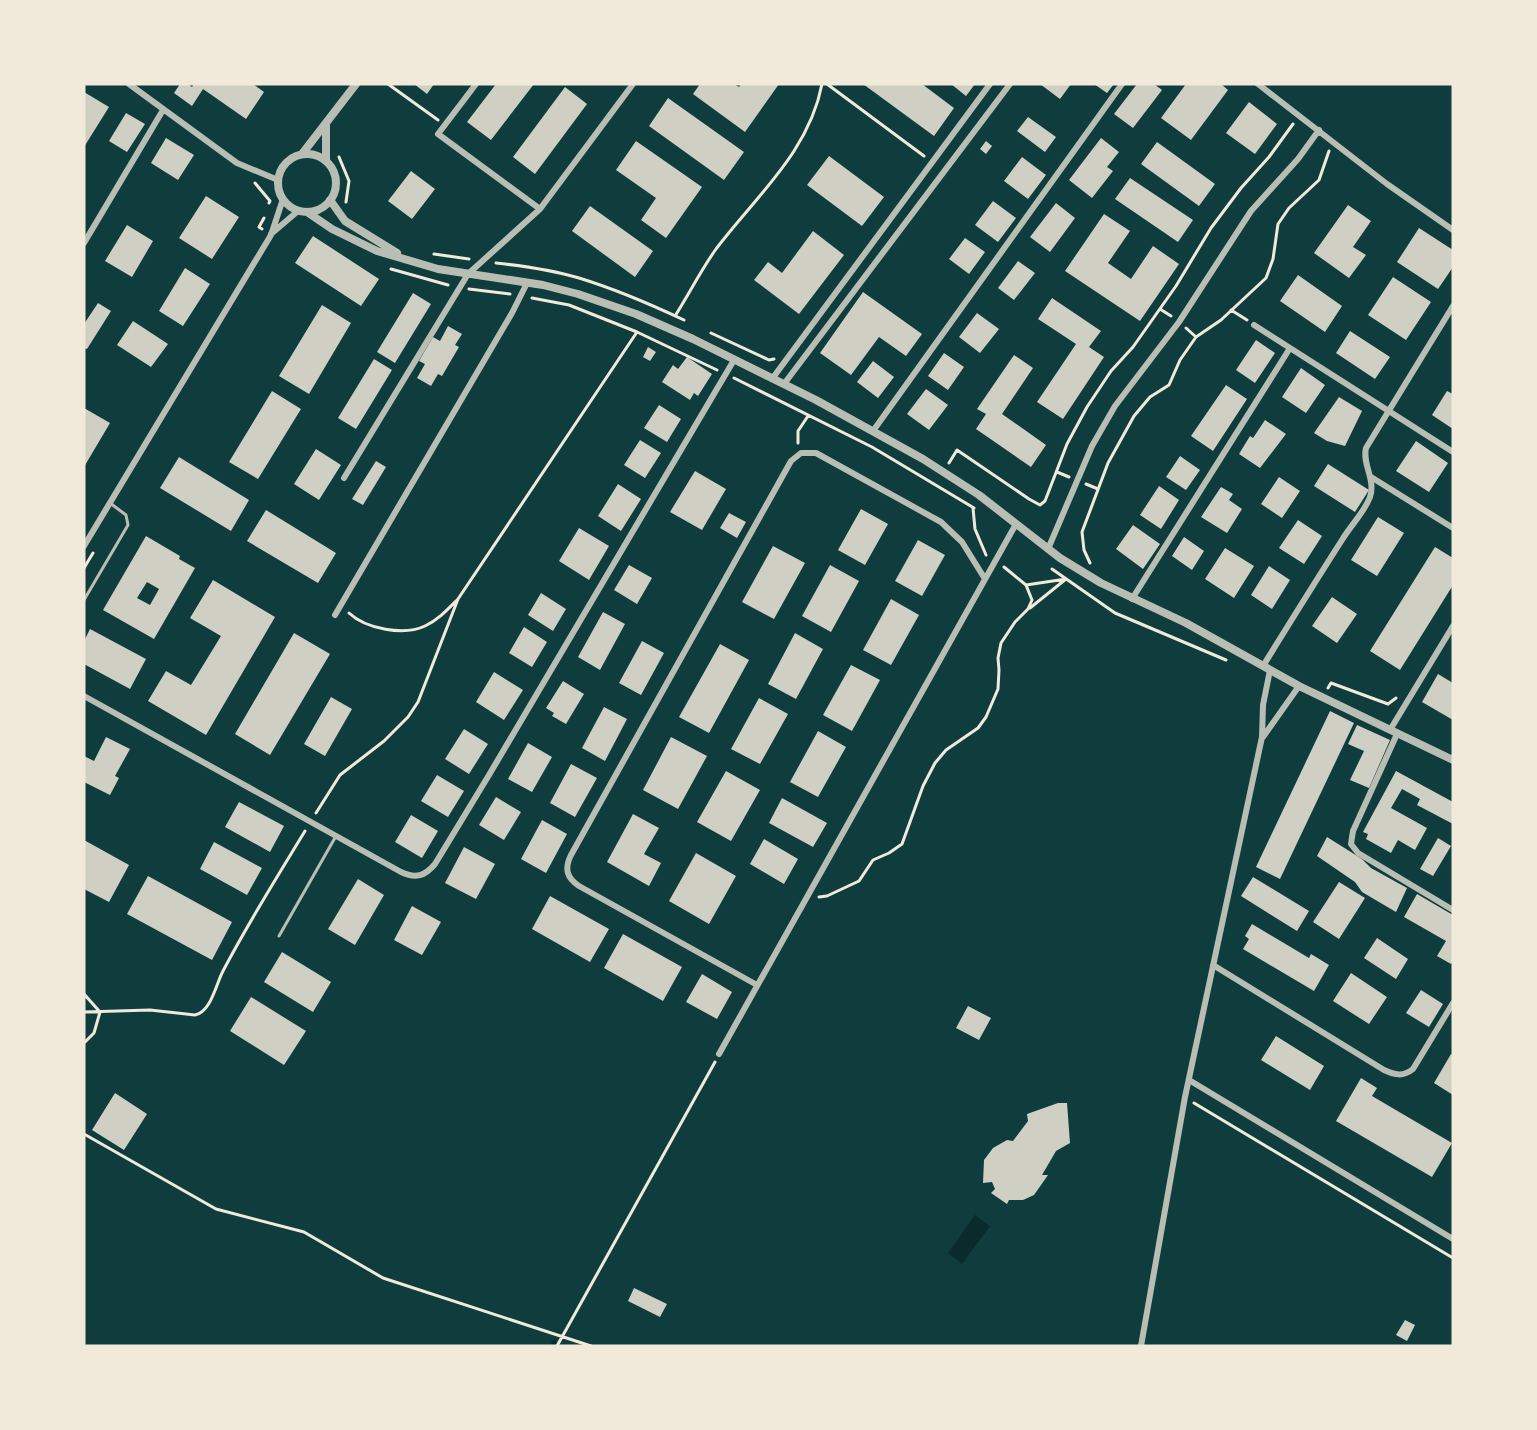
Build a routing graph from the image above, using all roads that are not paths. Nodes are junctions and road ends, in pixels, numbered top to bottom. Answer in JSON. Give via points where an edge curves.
{"nodes":[{"id":1,"x":129,"y":84,"type":"edge"},
{"id":2,"x":356,"y":84,"type":"edge"},
{"id":3,"x":476,"y":84,"type":"edge"},
{"id":4,"x":633,"y":84,"type":"edge"},
{"id":5,"x":990,"y":84,"type":"edge"},
{"id":6,"x":1010,"y":84,"type":"edge"},
{"id":7,"x":1122,"y":84,"type":"edge"},
{"id":8,"x":1258,"y":84,"type":"edge"},
{"id":9,"x":163,"y":110,"type":"junction"},
{"id":10,"x":326,"y":125,"type":"junction"},
{"id":11,"x":1319,"y":130,"type":"junction"},
{"id":12,"x":302,"y":154,"type":"junction"},
{"id":13,"x":326,"y":161,"type":"junction"},
{"id":14,"x":278,"y":180,"type":"junction"},
{"id":15,"x":283,"y":200,"type":"junction"},
{"id":16,"x":330,"y":200,"type":"junction"},
{"id":17,"x":540,"y":209,"type":"junction"},
{"id":18,"x":303,"y":211,"type":"junction"},
{"id":19,"x":1453,"y":230,"type":"edge"},
{"id":20,"x":271,"y":235,"type":"junction"},
{"id":21,"x":84,"y":243,"type":"edge"},
{"id":22,"x":414,"y":262,"type":"junction"},
{"id":23,"x":468,"y":274,"type":"junction"},
{"id":24,"x":527,"y":283,"type":"junction"},
{"id":25,"x":1453,"y":306,"type":"edge"},
{"id":26,"x":1254,"y":325,"type":"road end"},
{"id":27,"x":1290,"y":348,"type":"junction"},
{"id":28,"x":734,"y":360,"type":"junction"},
{"id":29,"x":772,"y":379,"type":"junction"},
{"id":30,"x":784,"y":384,"type":"junction"},
{"id":31,"x":1388,"y":411,"type":"junction"},
{"id":32,"x":873,"y":431,"type":"junction"},
{"id":33,"x":1453,"y":452,"type":"edge"},
{"id":34,"x":1371,"y":477,"type":"junction"},
{"id":35,"x":344,"y":478,"type":"dead end"},
{"id":36,"x":110,"y":503,"type":"junction"},
{"id":37,"x":1016,"y":524,"type":"junction"},
{"id":38,"x":1453,"y":528,"type":"edge"},
{"id":39,"x":84,"y":546,"type":"edge"},
{"id":40,"x":1048,"y":549,"type":"junction"},
{"id":41,"x":985,"y":579,"type":"junction"},
{"id":42,"x":1131,"y":599,"type":"junction"},
{"id":43,"x":84,"y":600,"type":"edge"},
{"id":44,"x":335,"y":615,"type":"dead end"},
{"id":45,"x":1453,"y":626,"type":"edge"},
{"id":46,"x":1267,"y":668,"type":"junction"},
{"id":47,"x":1299,"y":686,"type":"junction"},
{"id":48,"x":84,"y":696,"type":"edge"},
{"id":49,"x":1393,"y":732,"type":"junction"},
{"id":50,"x":1262,"y":737,"type":"junction"},
{"id":51,"x":1453,"y":760,"type":"edge"},
{"id":52,"x":336,"y":836,"type":"junction"},
{"id":53,"x":1453,"y":910,"type":"edge"},
{"id":54,"x":279,"y":936,"type":"dead end"},
{"id":55,"x":1213,"y":965,"type":"junction"},
{"id":56,"x":757,"y":985,"type":"junction"},
{"id":57,"x":1453,"y":1003,"type":"edge"},
{"id":58,"x":719,"y":1054,"type":"road end"},
{"id":59,"x":1189,"y":1080,"type":"junction"},
{"id":60,"x":1453,"y":1239,"type":"edge"},
{"id":61,"x":1141,"y":1346,"type":"edge"}],
"edges":[{"from":1,"to":9,"type":"street"},
{"from":2,"to":10,"type":"street"},
{"from":3,"to":17,"type":"street","via":[[438,134]]},
{"from":4,"to":17,"type":"street"},
{"from":5,"to":29,"type":"street"},
{"from":6,"to":30,"type":"street"},
{"from":7,"to":32,"type":"street"},
{"from":8,"to":11,"type":"street"},
{"from":9,"to":14,"type":"street","via":[[237,163]]},
{"from":9,"to":21,"type":"street"},
{"from":10,"to":12,"type":"street"},
{"from":10,"to":13,"type":"street"},
{"from":11,"to":19,"type":"street"},
{"from":11,"to":40,"type":"street","via":[[1251,211],[1173,330],[1115,406],[1092,446]]},
{"from":12,"to":13,"type":"street"},
{"from":12,"to":14,"type":"street","via":[[285,163]]},
{"from":13,"to":16,"type":"street","via":[[336,180]]},
{"from":14,"to":15,"type":"street"},
{"from":15,"to":18,"type":"street"},
{"from":15,"to":20,"type":"street"},
{"from":16,"to":18,"type":"street","via":[[320,208]]},
{"from":16,"to":22,"type":"street","via":[[350,225]]},
{"from":17,"to":23,"type":"street"},
{"from":18,"to":20,"type":"street"},
{"from":18,"to":22,"type":"street","via":[[378,251]]},
{"from":20,"to":36,"type":"street"},
{"from":22,"to":23,"type":"street"},
{"from":23,"to":24,"type":"street"},
{"from":23,"to":35,"type":"street"},
{"from":24,"to":28,"type":"street","via":[[578,294],[628,311]]},
{"from":24,"to":44,"type":"street"},
{"from":25,"to":31,"type":"street"},
{"from":26,"to":27,"type":"street"},
{"from":27,"to":31,"type":"street"},
{"from":27,"to":42,"type":"street"},
{"from":28,"to":29,"type":"street"},
{"from":28,"to":52,"type":"street","via":[[435,864],[420,876],[410,876]]},
{"from":29,"to":30,"type":"street"},
{"from":30,"to":32,"type":"street"},
{"from":31,"to":33,"type":"street"},
{"from":31,"to":34,"type":"street","via":[[1365,451]]},
{"from":32,"to":37,"type":"street","via":[[943,471]]},
{"from":34,"to":38,"type":"street"},
{"from":34,"to":46,"type":"street","via":[[1366,506],[1345,534]]},
{"from":36,"to":39,"type":"street"},
{"from":36,"to":43,"type":"lane","via":[[126,514],[128,525]]},
{"from":37,"to":40,"type":"street"},
{"from":37,"to":41,"type":"street"},
{"from":40,"to":42,"type":"street"},
{"from":41,"to":56,"type":"street"},
{"from":41,"to":56,"type":"street","via":[[962,542],[941,522],[820,455],[799,454],[790,461],[571,855],[567,869],[579,886]]},
{"from":42,"to":46,"type":"street","via":[[1193,626]]},
{"from":45,"to":49,"type":"street"},
{"from":46,"to":47,"type":"street"},
{"from":46,"to":50,"type":"street"},
{"from":47,"to":49,"type":"street"},
{"from":47,"to":50,"type":"street"},
{"from":48,"to":52,"type":"street"},
{"from":49,"to":51,"type":"street"},
{"from":49,"to":53,"type":"street","via":[[1351,844],[1358,853]]},
{"from":50,"to":55,"type":"street"},
{"from":52,"to":54,"type":"lane"},
{"from":55,"to":57,"type":"street","via":[[1398,1075],[1413,1069]]},
{"from":55,"to":59,"type":"street"},
{"from":56,"to":58,"type":"street"},
{"from":59,"to":60,"type":"street"},
{"from":59,"to":61,"type":"street"}]}
